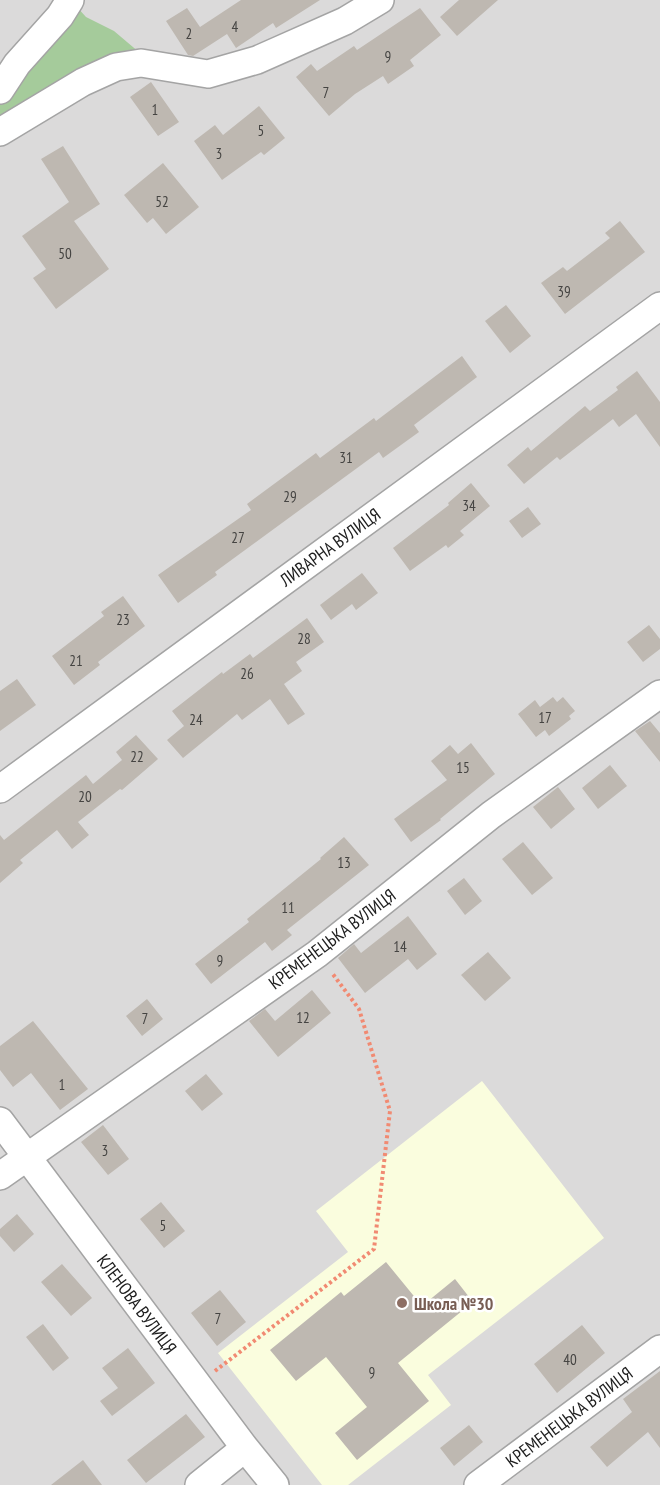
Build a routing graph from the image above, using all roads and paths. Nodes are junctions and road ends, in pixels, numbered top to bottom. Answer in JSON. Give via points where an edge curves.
{"nodes":[{"id":1,"x":70,"y":0,"type":"edge"},
{"id":2,"x":380,"y":0,"type":"edge"},
{"id":3,"x":0,"y":90,"type":"edge"},
{"id":4,"x":0,"y":132,"type":"edge"},
{"id":5,"x":660,"y":306,"type":"edge"},
{"id":6,"x":660,"y":694,"type":"edge"},
{"id":7,"x":0,"y":789,"type":"edge"},
{"id":8,"x":317,"y":954,"type":"junction"},
{"id":9,"x":0,"y":1121,"type":"edge"},
{"id":10,"x":26,"y":1157,"type":"junction"},
{"id":11,"x":0,"y":1176,"type":"edge"},
{"id":12,"x":660,"y":1349,"type":"edge"},
{"id":13,"x":198,"y":1384,"type":"junction"},
{"id":14,"x":245,"y":1448,"type":"junction"},
{"id":15,"x":199,"y":1485,"type":"edge"},
{"id":16,"x":275,"y":1485,"type":"edge"},
{"id":17,"x":478,"y":1485,"type":"edge"}],
"edges":[{"from":1,"to":3,"type":"street","via":[[17,63]]},
{"from":2,"to":4,"type":"street","via":[[345,21],[257,60],[208,74],[141,63],[117,67],[83,82]]},
{"from":5,"to":7,"type":"street","name":"ЛИВАРНА ВУЛИЦЯ"},
{"from":6,"to":8,"type":"street","name":"КРЕМЕНЕЦЬКА ВУЛИЦЯ","via":[[491,815]]},
{"from":8,"to":10,"type":"street","name":"КРЕМЕНЕЦЬКА ВУЛИЦЯ"},
{"from":8,"to":13,"type":"path","via":[[359,1009],[390,1111],[374,1249]]},
{"from":9,"to":10,"type":"street","name":"КЛЕНОВА ВУЛИЦЯ"},
{"from":10,"to":11,"type":"street","name":"КРЕМЕНЕЦЬКА ВУЛИЦЯ"},
{"from":10,"to":13,"type":"street","name":"КЛЕНОВА ВУЛИЦЯ"},
{"from":12,"to":17,"type":"street","name":"КРЕМЕНЕЦЬКА ВУЛИЦЯ"},
{"from":13,"to":14,"type":"street","name":"КЛЕНОВА ВУЛИЦЯ"},
{"from":14,"to":15,"type":"street"},
{"from":14,"to":16,"type":"street","name":"КЛЕНОВА ВУЛИЦЯ"}]}
